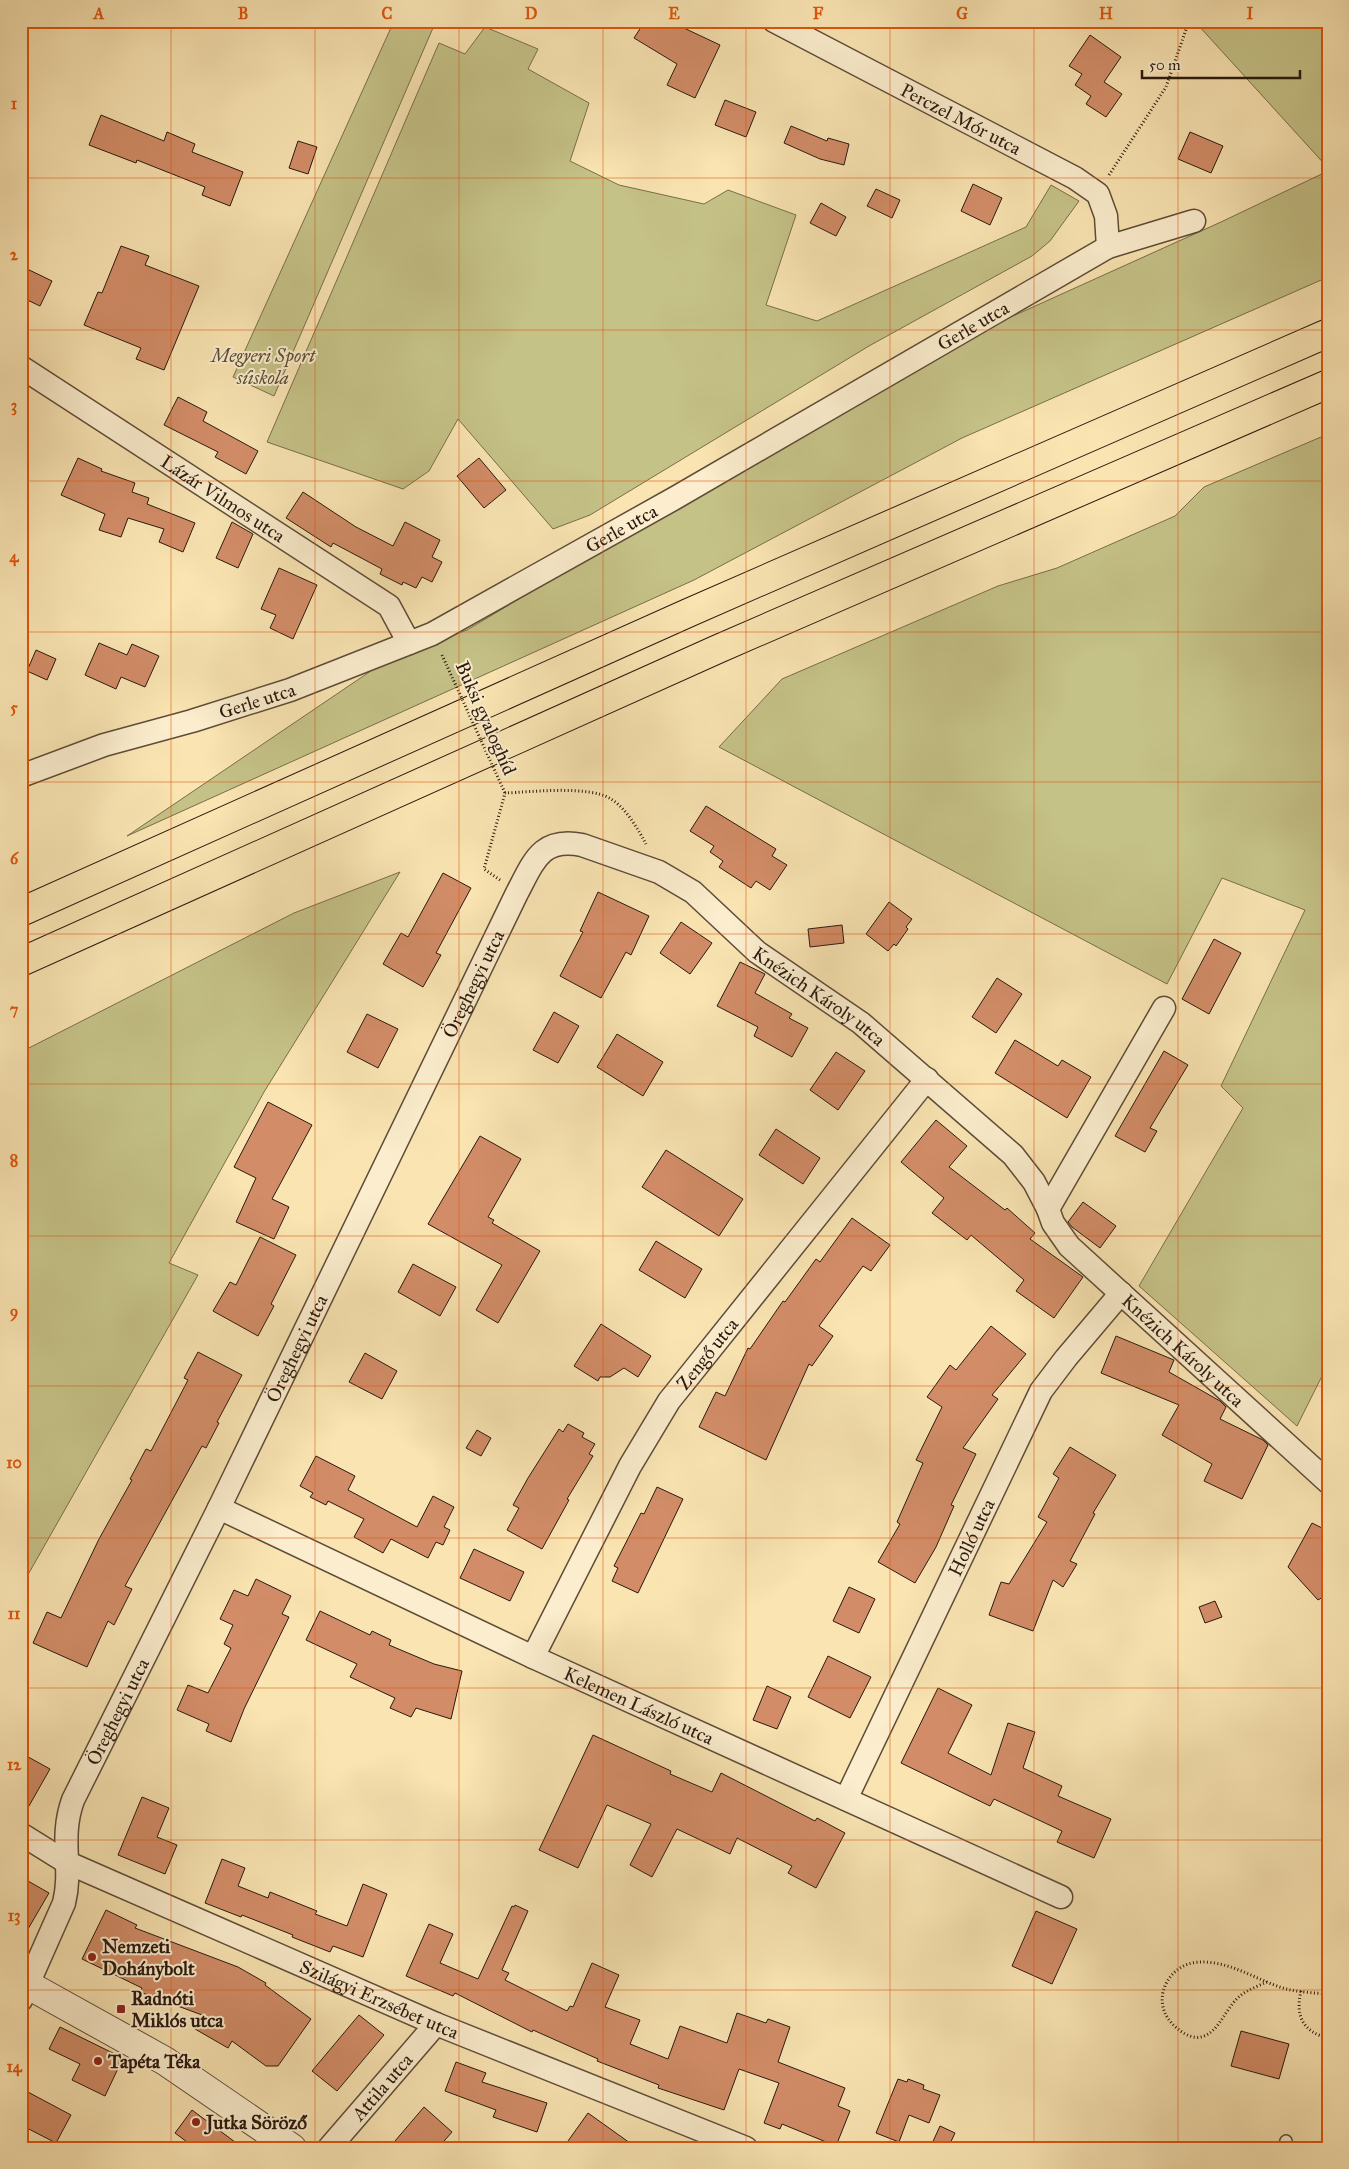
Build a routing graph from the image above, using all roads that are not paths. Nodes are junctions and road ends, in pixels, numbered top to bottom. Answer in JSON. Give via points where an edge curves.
{"nodes":[{"id":1,"x":774,"y":21,"type":"edge"},
{"id":2,"x":1194,"y":221,"type":"dead end"},
{"id":3,"x":1108,"y":247,"type":"junction"},
{"id":4,"x":1328,"y":333,"type":"edge"},
{"id":5,"x":21,"y":367,"type":"edge"},
{"id":6,"x":1328,"y":384,"type":"edge"},
{"id":7,"x":410,"y":643,"type":"junction"},
{"id":8,"x":21,"y":776,"type":"edge"},
{"id":9,"x":552,"y":845,"type":"joint"},
{"id":10,"x":21,"y":912,"type":"edge"},
{"id":11,"x":21,"y":962,"type":"edge"},
{"id":12,"x":1164,"y":1008,"type":"dead end"},
{"id":13,"x":927,"y":1079,"type":"junction"},
{"id":14,"x":1048,"y":1209,"type":"junction"},
{"id":15,"x":1121,"y":1292,"type":"junction"},
{"id":16,"x":1328,"y":1482,"type":"edge"},
{"id":17,"x":219,"y":1508,"type":"junction"},
{"id":18,"x":533,"y":1656,"type":"junction"},
{"id":19,"x":846,"y":1799,"type":"junction"},
{"id":20,"x":21,"y":1834,"type":"edge"},
{"id":21,"x":66,"y":1862,"type":"junction"},
{"id":22,"x":1061,"y":1897,"type":"dead end"},
{"id":23,"x":24,"y":1989,"type":"edge"},
{"id":24,"x":436,"y":2024,"type":"junction"},
{"id":25,"x":292,"y":2148,"type":"edge"},
{"id":26,"x":329,"y":2148,"type":"edge"},
{"id":27,"x":746,"y":2148,"type":"edge"}],
"edges":[{"from":1,"to":3,"type":"street","name":"Perczel Mór utca","via":[[1075,178],[1098,194],[1106,216]]},
{"from":2,"to":3,"type":"street","name":"Gerle utca"},
{"from":3,"to":7,"type":"street","name":"Gerle utca","via":[[675,498],[432,634]]},
{"from":4,"to":10,"type":"highway","via":[[688,613]]},
{"from":5,"to":7,"type":"street","name":"Lázár Vilmos utca","via":[[389,606]]},
{"from":6,"to":11,"type":"highway","via":[[718,649]]},
{"from":7,"to":8,"type":"street","name":"Gerle utca","via":[[290,690],[104,745]]},
{"from":9,"to":13,"type":"street","name":"Knézich Károly utca","via":[[582,845],[659,872],[693,892],[757,952],[842,1008]]},
{"from":9,"to":17,"type":"street","name":"Öreghegyi utca","via":[[535,860],[518,893]]},
{"from":12,"to":14,"type":"street"},
{"from":13,"to":14,"type":"street","name":"Knézich Károly utca","via":[[1013,1155],[1034,1182]]},
{"from":13,"to":18,"type":"street","name":"Zengő utca","via":[[669,1400],[630,1466]]},
{"from":14,"to":15,"type":"street","name":"Knézich Károly utca","via":[[1053,1223],[1069,1246]]},
{"from":15,"to":16,"type":"street","name":"Knézich Károly utca"},
{"from":15,"to":19,"type":"street","name":"Holló utca","via":[[1041,1391]]},
{"from":17,"to":18,"type":"street","name":"Kelemen László utca"},
{"from":17,"to":21,"type":"street","name":"Öreghegyi utca","via":[[74,1800],[66,1829]]},
{"from":18,"to":19,"type":"street","name":"Kelemen László utca"},
{"from":19,"to":22,"type":"street","name":"Kelemen László utca"},
{"from":20,"to":21,"type":"street","name":"Szilágyi Erzsébet utca"},
{"from":21,"to":23,"type":"street","via":[[68,1888],[64,1903]]},
{"from":21,"to":24,"type":"street","name":"Szilágyi Erzsébet utca"},
{"from":23,"to":25,"type":"street","via":[[165,2061]]},
{"from":24,"to":26,"type":"street","name":"Attila utca"},
{"from":24,"to":27,"type":"street","name":"Szilágyi Erzsébet utca"}]}
